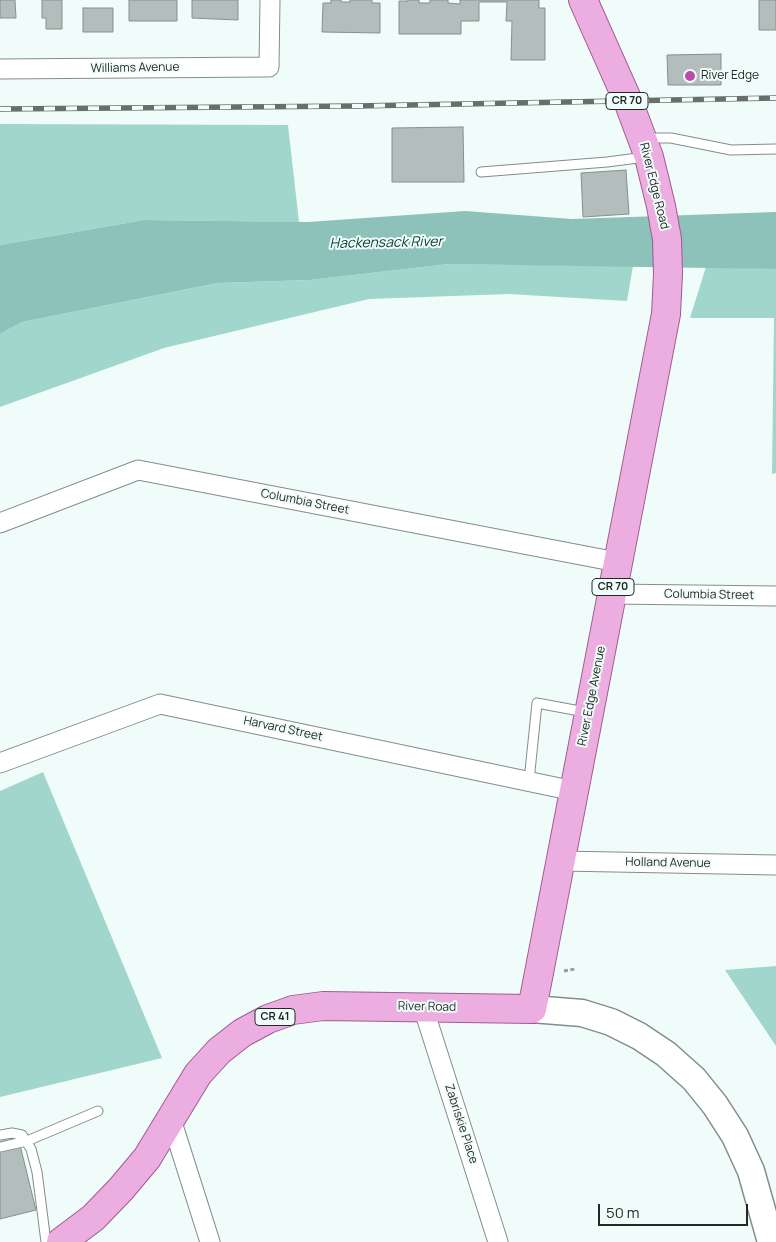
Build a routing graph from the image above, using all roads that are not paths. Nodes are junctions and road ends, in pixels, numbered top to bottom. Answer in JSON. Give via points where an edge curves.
{"nodes":[{"id":1,"x":270,"y":0,"type":"edge"},
{"id":2,"x":583,"y":0,"type":"edge"},
{"id":3,"x":0,"y":69,"type":"edge"},
{"id":4,"x":646,"y":148,"type":"junction"},
{"id":5,"x":776,"y":149,"type":"edge"},
{"id":6,"x":481,"y":172,"type":"dead end"},
{"id":7,"x":651,"y":383,"type":"joint"},
{"id":8,"x":0,"y":524,"type":"edge"},
{"id":9,"x":617,"y":562,"type":"junction"},
{"id":10,"x":611,"y":594,"type":"junction"},
{"id":11,"x":776,"y":596,"type":"edge"},
{"id":12,"x":589,"y":713,"type":"junction"},
{"id":13,"x":0,"y":763,"type":"edge"},
{"id":14,"x":529,"y":781,"type":"junction"},
{"id":15,"x":574,"y":790,"type":"junction"},
{"id":16,"x":560,"y":861,"type":"junction"},
{"id":17,"x":776,"y":865,"type":"edge"},
{"id":18,"x":423,"y":1007,"type":"junction"},
{"id":19,"x":532,"y":1009,"type":"junction"},
{"id":20,"x":98,"y":1111,"type":"dead end"},
{"id":21,"x":172,"y":1120,"type":"junction"},
{"id":22,"x":0,"y":1135,"type":"edge"},
{"id":23,"x":27,"y":1140,"type":"junction"},
{"id":24,"x":0,"y":1147,"type":"edge"},
{"id":25,"x":46,"y":1242,"type":"edge"},
{"id":26,"x":61,"y":1242,"type":"edge"},
{"id":27,"x":210,"y":1242,"type":"edge"},
{"id":28,"x":498,"y":1242,"type":"edge"},
{"id":29,"x":771,"y":1242,"type":"edge"}],
"edges":[{"from":1,"to":3,"type":"street","name":"Williams Avenue","via":[[270,66]]},
{"from":2,"to":4,"type":"main road","name":"River Edge Road","number":"CR 70"},
{"from":4,"to":5,"type":"lane","via":[[670,138],[731,150]]},
{"from":4,"to":6,"type":"lane","via":[[607,162]]},
{"from":4,"to":7,"type":"main road","name":"River Edge Road","number":"CR 70","via":[[667,240],[668,274],[666,314]]},
{"from":7,"to":9,"type":"main road","name":"River Edge Avenue","number":"CR 70"},
{"from":8,"to":9,"type":"street","name":"Columbia Street","via":[[138,470]]},
{"from":9,"to":10,"type":"main road","name":"River Edge Avenue","number":"CR 70"},
{"from":10,"to":11,"type":"street","name":"Columbia Street"},
{"from":10,"to":12,"type":"main road","name":"River Edge Avenue","number":"CR 70"},
{"from":12,"to":14,"type":"lane","via":[[537,703]]},
{"from":12,"to":15,"type":"main road","name":"River Edge Avenue","number":"CR 70"},
{"from":13,"to":14,"type":"street","name":"Harvard Street","via":[[160,704]]},
{"from":14,"to":15,"type":"street","name":"Harvard Street"},
{"from":15,"to":16,"type":"main road","name":"River Edge Avenue","number":"CR 70"},
{"from":16,"to":17,"type":"street","name":"Holland Avenue"},
{"from":16,"to":19,"type":"main road","name":"River Edge Avenue","number":"CR 70"},
{"from":18,"to":19,"type":"main road","name":"River Road","number":"CR 41"},
{"from":18,"to":21,"type":"main road","name":"River Road","number":"CR 41","via":[[323,1006],[294,1010],[268,1019],[219,1051],[198,1074]]},
{"from":18,"to":28,"type":"street","name":"Zabriskie Place"},
{"from":19,"to":29,"type":"main road","name":"River Road","number":"CR 41","via":[[582,1013],[611,1022],[640,1036],[694,1079],[735,1136],[751,1170]]},
{"from":20,"to":23,"type":"lane"},
{"from":21,"to":26,"type":"main road","name":"River Road","number":"CR 41","via":[[121,1190],[93,1218]]},
{"from":21,"to":27,"type":"street"},
{"from":22,"to":23,"type":"lane","via":[[12,1133]]},
{"from":23,"to":24,"type":"lane"},
{"from":23,"to":25,"type":"lane","via":[[37,1172]]}]}
